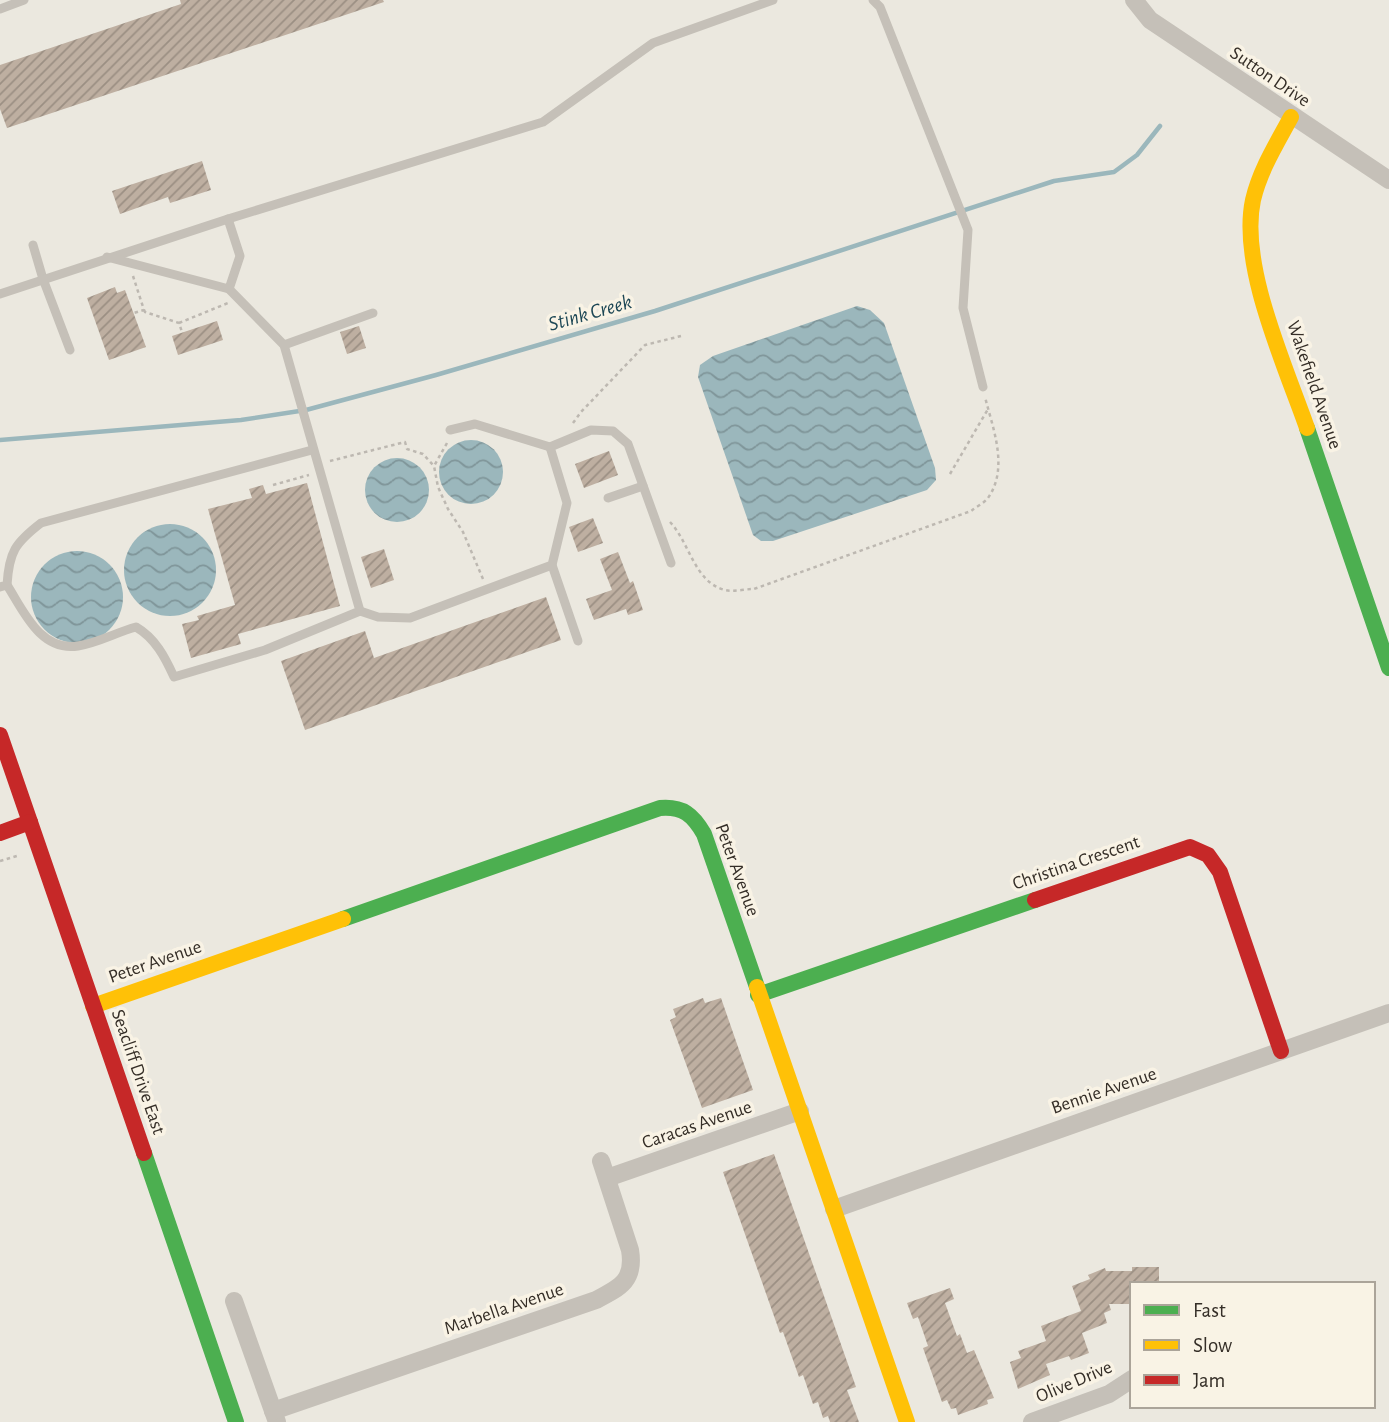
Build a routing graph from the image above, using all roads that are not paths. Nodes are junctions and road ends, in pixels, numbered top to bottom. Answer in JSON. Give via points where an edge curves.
{"nodes":[{"id":1,"x":24,"y":0,"type":"edge"},
{"id":2,"x":773,"y":0,"type":"edge"},
{"id":3,"x":873,"y":0,"type":"edge"},
{"id":4,"x":1134,"y":0,"type":"edge"},
{"id":5,"x":0,"y":9,"type":"edge"},
{"id":6,"x":1291,"y":117,"type":"junction"},
{"id":7,"x":1389,"y":180,"type":"edge"},
{"id":8,"x":228,"y":219,"type":"junction"},
{"id":9,"x":33,"y":245,"type":"dead end"},
{"id":10,"x":107,"y":257,"type":"junction"},
{"id":11,"x":43,"y":279,"type":"junction"},
{"id":12,"x":229,"y":289,"type":"junction"},
{"id":13,"x":0,"y":294,"type":"edge"},
{"id":14,"x":373,"y":313,"type":"dead end"},
{"id":15,"x":284,"y":345,"type":"junction"},
{"id":16,"x":70,"y":350,"type":"dead end"},
{"id":17,"x":983,"y":387,"type":"road end"},
{"id":18,"x":454,"y":429,"type":"road end"},
{"id":19,"x":550,"y":447,"type":"junction"},
{"id":20,"x":312,"y":450,"type":"junction"},
{"id":21,"x":643,"y":486,"type":"junction"},
{"id":22,"x":608,"y":498,"type":"dead end"},
{"id":23,"x":671,"y":563,"type":"dead end"},
{"id":24,"x":552,"y":565,"type":"junction"},
{"id":25,"x":4,"y":586,"type":"edge"},
{"id":26,"x":360,"y":611,"type":"junction"},
{"id":27,"x":579,"y":641,"type":"dead end"},
{"id":28,"x":1385,"y":644,"type":"edge"},
{"id":29,"x":1389,"y":668,"type":"edge"},
{"id":30,"x":0,"y":735,"type":"edge"},
{"id":31,"x":30,"y":822,"type":"junction"},
{"id":32,"x":0,"y":833,"type":"edge"},
{"id":33,"x":758,"y":995,"type":"junction"},
{"id":34,"x":93,"y":1006,"type":"junction"},
{"id":35,"x":1389,"y":1013,"type":"edge"},
{"id":36,"x":1281,"y":1051,"type":"junction"},
{"id":37,"x":800,"y":1111,"type":"junction"},
{"id":38,"x":604,"y":1170,"type":"joint"},
{"id":39,"x":834,"y":1209,"type":"junction"},
{"id":40,"x":234,"y":1301,"type":"dead end"},
{"id":41,"x":1130,"y":1380,"type":"edge"},
{"id":42,"x":275,"y":1417,"type":"edge"},
{"id":43,"x":236,"y":1422,"type":"edge"},
{"id":44,"x":907,"y":1422,"type":"edge"},
{"id":45,"x":1032,"y":1422,"type":"edge"}],
"edges":[{"from":1,"to":5,"type":"lane"},
{"from":2,"to":8,"type":"lane","via":[[653,43],[543,122]]},
{"from":3,"to":17,"type":"lane","via":[[880,7],[968,230],[963,308]]},
{"from":4,"to":6,"type":"street","name":"Sutton Drive","via":[[1150,20]]},
{"from":6,"to":7,"type":"street","name":"Sutton Drive"},
{"from":6,"to":28,"type":"street","name":"Wakefield Avenue","via":[[1255,189],[1249,241],[1260,292]]},
{"from":8,"to":10,"type":"lane"},
{"from":8,"to":12,"type":"lane","via":[[240,256]]},
{"from":9,"to":11,"type":"lane"},
{"from":10,"to":11,"type":"lane"},
{"from":10,"to":12,"type":"lane"},
{"from":11,"to":13,"type":"lane"},
{"from":11,"to":16,"type":"lane"},
{"from":12,"to":15,"type":"lane"},
{"from":14,"to":15,"type":"lane"},
{"from":15,"to":20,"type":"lane"},
{"from":18,"to":19,"type":"lane","via":[[475,424]]},
{"from":19,"to":21,"type":"lane","via":[[591,430],[614,430],[628,444]]},
{"from":19,"to":24,"type":"lane","via":[[567,503]]},
{"from":20,"to":25,"type":"lane","via":[[41,523],[23,537],[9,560]]},
{"from":20,"to":26,"type":"lane"},
{"from":21,"to":22,"type":"lane"},
{"from":21,"to":23,"type":"lane"},
{"from":24,"to":26,"type":"lane","via":[[410,618]]},
{"from":24,"to":27,"type":"lane"},
{"from":25,"to":26,"type":"lane","via":[[37,632],[58,645],[77,647],[136,627],[148,634],[174,677],[265,650]]},
{"from":28,"to":29,"type":"street","name":"Wakefield Avenue"},
{"from":30,"to":31,"type":"street","name":"Seacliff Drive East"},
{"from":31,"to":32,"type":"street"},
{"from":31,"to":34,"type":"street","name":"Seacliff Drive East"},
{"from":33,"to":34,"type":"street","name":"Peter Avenue","via":[[704,835],[691,814],[673,806]]},
{"from":33,"to":36,"type":"street","name":"Christina Crescent","via":[[1189,847],[1206,853],[1220,872]]},
{"from":33,"to":37,"type":"street","name":"Peter Avenue"},
{"from":34,"to":43,"type":"street","name":"Seacliff Drive East"},
{"from":35,"to":36,"type":"street","name":"Bennie Avenue"},
{"from":36,"to":39,"type":"street","name":"Bennie Avenue"},
{"from":37,"to":38,"type":"street","name":"Caracas Avenue"},
{"from":37,"to":39,"type":"street","name":"Peter Avenue"},
{"from":38,"to":42,"type":"street","name":"Marbella Avenue","via":[[632,1264],[628,1278],[617,1289]]},
{"from":39,"to":44,"type":"street","name":"Peter Avenue"},
{"from":40,"to":42,"type":"street"},
{"from":41,"to":45,"type":"street","name":"Olive Drive","via":[[1109,1394]]}]}
